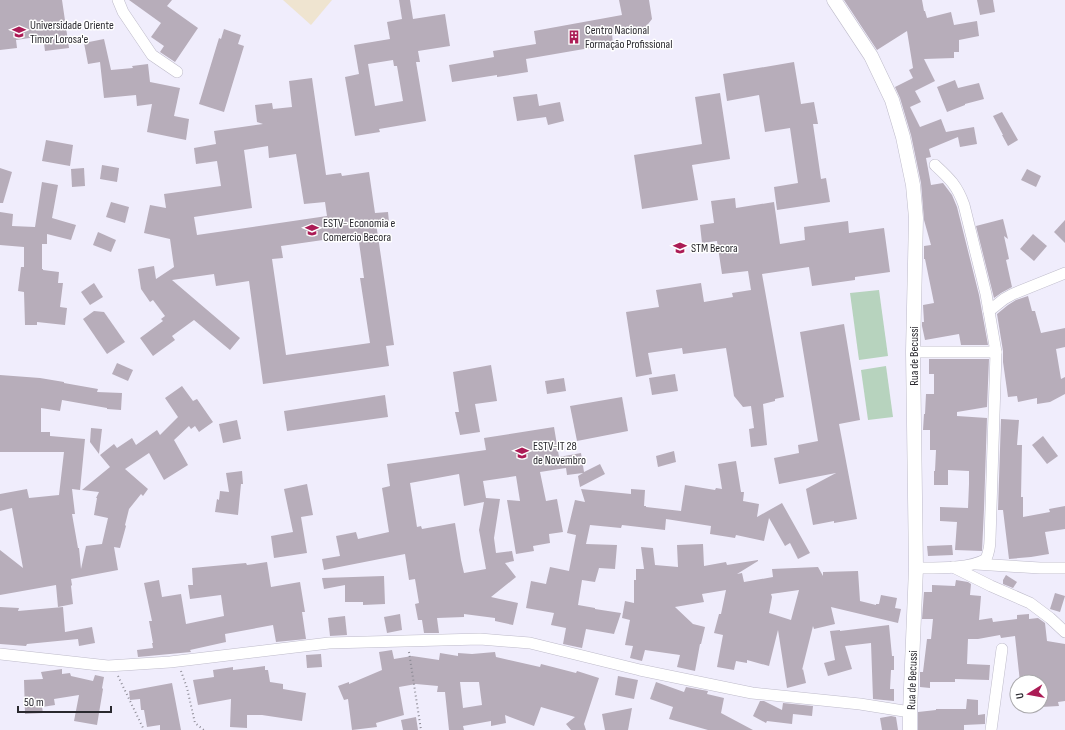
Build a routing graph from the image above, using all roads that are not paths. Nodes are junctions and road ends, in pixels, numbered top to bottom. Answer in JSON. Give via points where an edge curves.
{"nodes":[{"id":1,"x":118,"y":0,"type":"edge"},
{"id":2,"x":834,"y":0,"type":"edge"},
{"id":3,"x":177,"y":72,"type":"dead end"},
{"id":4,"x":935,"y":165,"type":"dead end"},
{"id":5,"x":1065,"y":273,"type":"edge"},
{"id":6,"x":989,"y":310,"type":"junction"},
{"id":7,"x":914,"y":352,"type":"junction"},
{"id":8,"x":996,"y":352,"type":"junction"},
{"id":9,"x":975,"y":564,"type":"junction"},
{"id":10,"x":953,"y":566,"type":"junction"},
{"id":11,"x":916,"y":568,"type":"junction"},
{"id":12,"x":1065,"y":568,"type":"edge"},
{"id":13,"x":1065,"y":632,"type":"edge"},
{"id":14,"x":1002,"y":649,"type":"dead end"},
{"id":15,"x":0,"y":654,"type":"edge"},
{"id":16,"x":910,"y":712,"type":"junction"},
{"id":17,"x":910,"y":730,"type":"edge"},
{"id":18,"x":991,"y":730,"type":"edge"}],
"edges":[{"from":1,"to":3,"type":"street","via":[[123,12],[152,55]]},
{"from":2,"to":7,"type":"street","name":"Rua de Becussi","via":[[871,56],[892,100],[903,137],[913,185],[916,218]]},
{"from":4,"to":6,"type":"street","via":[[953,182],[960,193]]},
{"from":5,"to":6,"type":"street","via":[[1013,294]]},
{"from":6,"to":8,"type":"street"},
{"from":7,"to":8,"type":"street"},
{"from":7,"to":11,"type":"street","name":"Rua de Becussi"},
{"from":8,"to":9,"type":"street","via":[[990,549],[986,559]]},
{"from":9,"to":10,"type":"street"},
{"from":9,"to":12,"type":"street"},
{"from":10,"to":11,"type":"street"},
{"from":10,"to":13,"type":"street","via":[[1030,603]]},
{"from":11,"to":16,"type":"street","name":"Rua de Becussi"},
{"from":14,"to":18,"type":"street"},
{"from":15,"to":16,"type":"street","via":[[113,666],[329,643],[480,639],[530,643],[640,670],[752,693]]},
{"from":16,"to":17,"type":"street","name":"Rua de Becussi"}]}
